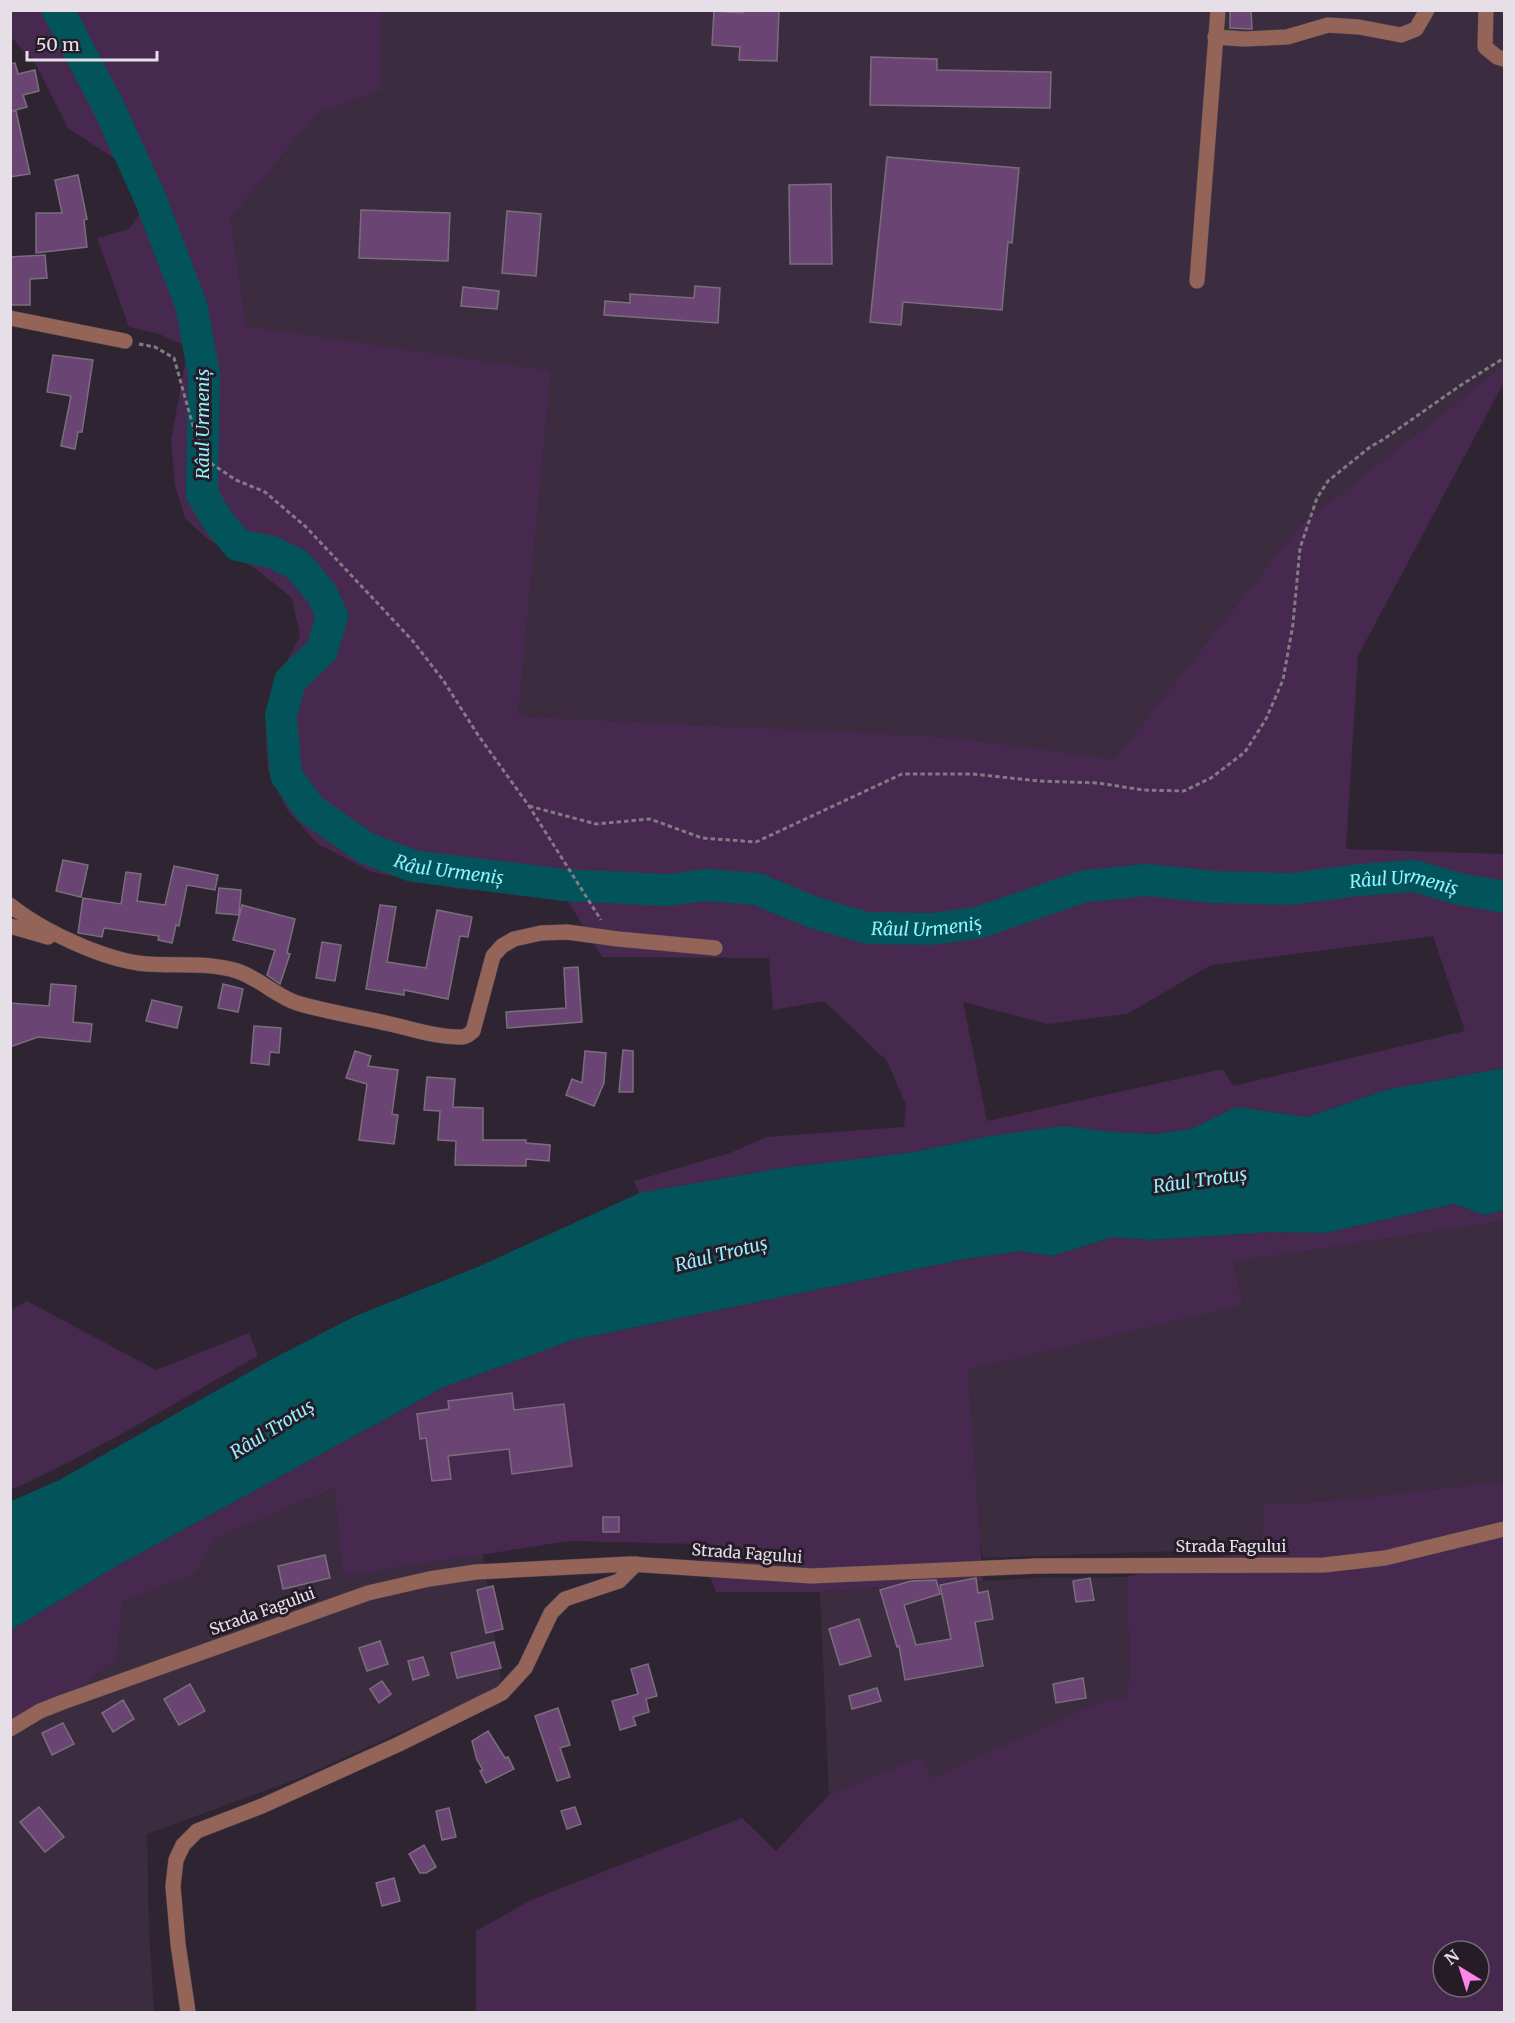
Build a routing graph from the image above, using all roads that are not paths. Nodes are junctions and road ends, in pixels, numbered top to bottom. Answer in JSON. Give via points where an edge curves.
{"nodes":[{"id":1,"x":1218,"y":10,"type":"edge"},
{"id":2,"x":1427,"y":10,"type":"edge"},
{"id":3,"x":1486,"y":10,"type":"edge"},
{"id":4,"x":1215,"y":37,"type":"junction"},
{"id":5,"x":1504,"y":59,"type":"edge"},
{"id":6,"x":1197,"y":281,"type":"dead end"},
{"id":7,"x":10,"y":318,"type":"edge"},
{"id":8,"x":125,"y":341,"type":"road end"},
{"id":9,"x":10,"y":905,"type":"edge"},
{"id":10,"x":10,"y":926,"type":"edge"},
{"id":11,"x":85,"y":947,"type":"junction"},
{"id":12,"x":716,"y":948,"type":"dead end"},
{"id":13,"x":1504,"y":1529,"type":"edge"},
{"id":14,"x":636,"y":1564,"type":"junction"},
{"id":15,"x":10,"y":1729,"type":"edge"},
{"id":16,"x":188,"y":2013,"type":"edge"}],
"edges":[{"from":1,"to":4,"type":"street"},
{"from":2,"to":4,"type":"street","via":[[1416,29],[1401,35],[1328,25],[1287,37]]},
{"from":3,"to":5,"type":"street","via":[[1485,47]]},
{"from":4,"to":6,"type":"street"},
{"from":7,"to":8,"type":"street"},
{"from":9,"to":11,"type":"street","via":[[39,926]]},
{"from":10,"to":11,"type":"street"},
{"from":11,"to":12,"type":"street","via":[[134,962],[195,964],[236,971],[295,1002],[460,1037],[473,1031],[493,956],[514,939],[567,932]]},
{"from":13,"to":14,"type":"street","name":"Strada Fagului","via":[[1384,1558],[1340,1564],[1048,1566],[811,1576]]},
{"from":14,"to":15,"type":"street","name":"Strada Fagului","via":[[476,1572],[368,1593],[39,1711]]},
{"from":14,"to":16,"type":"street","via":[[620,1581],[565,1599],[550,1613],[525,1668],[502,1693],[388,1749],[197,1831],[183,1845],[176,1860],[173,1886]]}]}
